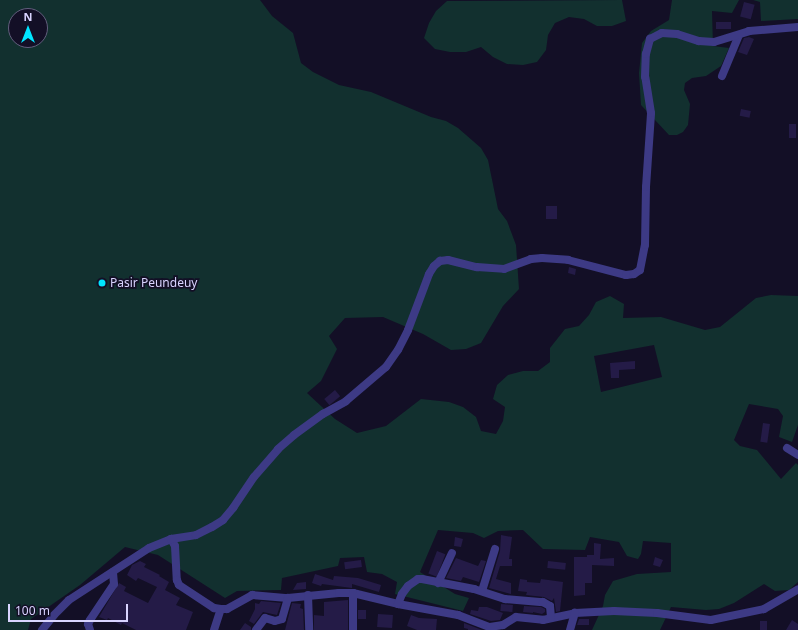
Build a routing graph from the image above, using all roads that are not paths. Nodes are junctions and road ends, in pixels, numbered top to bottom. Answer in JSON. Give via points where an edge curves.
{"nodes":[{"id":1,"x":798,"y":27,"type":"edge"},
{"id":2,"x":740,"y":35,"type":"junction"},
{"id":3,"x":722,"y":76,"type":"dead end"},
{"id":4,"x":787,"y":448,"type":"dead end"},
{"id":5,"x":798,"y":455,"type":"edge"},
{"id":6,"x":171,"y":539,"type":"junction"},
{"id":7,"x":494,"y":549,"type":"dead end"},
{"id":8,"x":452,"y":553,"type":"dead end"},
{"id":9,"x":113,"y":572,"type":"junction"},
{"id":10,"x":438,"y":583,"type":"junction"},
{"id":11,"x":798,"y":589,"type":"edge"},
{"id":12,"x":482,"y":591,"type":"junction"},
{"id":13,"x":353,"y":593,"type":"junction"},
{"id":14,"x":308,"y":595,"type":"junction"},
{"id":15,"x":288,"y":598,"type":"junction"},
{"id":16,"x":398,"y":604,"type":"junction"},
{"id":17,"x":221,"y":609,"type":"junction"},
{"id":18,"x":575,"y":614,"type":"junction"},
{"id":19,"x":551,"y":618,"type":"junction"},
{"id":20,"x":42,"y":630,"type":"edge"},
{"id":21,"x":90,"y":630,"type":"edge"},
{"id":22,"x":214,"y":630,"type":"edge"},
{"id":23,"x":256,"y":630,"type":"edge"},
{"id":24,"x":309,"y":630,"type":"edge"},
{"id":25,"x":353,"y":630,"type":"edge"},
{"id":26,"x":570,"y":630,"type":"edge"}],
"edges":[{"from":1,"to":2,"type":"street","via":[[749,31]]},
{"from":2,"to":3,"type":"street"},
{"from":2,"to":6,"type":"street","via":[[714,42],[662,33],[650,40],[644,77],[651,113],[645,245],[640,270],[626,275],[568,260],[542,258],[531,259],[512,268],[499,269],[448,260],[440,261],[429,274],[408,330],[386,367],[346,401],[323,414],[278,449],[223,520],[196,535]]},
{"from":4,"to":5,"type":"street"},
{"from":6,"to":9,"type":"street","via":[[149,548]]},
{"from":6,"to":17,"type":"street","via":[[175,546],[179,585],[214,608]]},
{"from":7,"to":12,"type":"street"},
{"from":8,"to":10,"type":"street"},
{"from":9,"to":20,"type":"street","via":[[69,600]]},
{"from":9,"to":21,"type":"street","via":[[114,584],[90,620]]},
{"from":10,"to":12,"type":"street"},
{"from":10,"to":16,"type":"street","via":[[418,579],[402,594]]},
{"from":11,"to":18,"type":"street","via":[[764,609],[712,620],[633,612]]},
{"from":12,"to":19,"type":"street","via":[[505,599],[548,604]]},
{"from":13,"to":14,"type":"street"},
{"from":13,"to":16,"type":"street"},
{"from":13,"to":25,"type":"street"},
{"from":14,"to":15,"type":"street"},
{"from":14,"to":24,"type":"street"},
{"from":15,"to":17,"type":"street","via":[[252,595],[227,609]]},
{"from":15,"to":23,"type":"street","via":[[282,619],[275,621],[265,618]]},
{"from":16,"to":19,"type":"street","via":[[458,614],[490,627],[503,625],[516,617],[536,620]]},
{"from":17,"to":22,"type":"street"},
{"from":18,"to":19,"type":"street"},
{"from":18,"to":26,"type":"street"}]}
